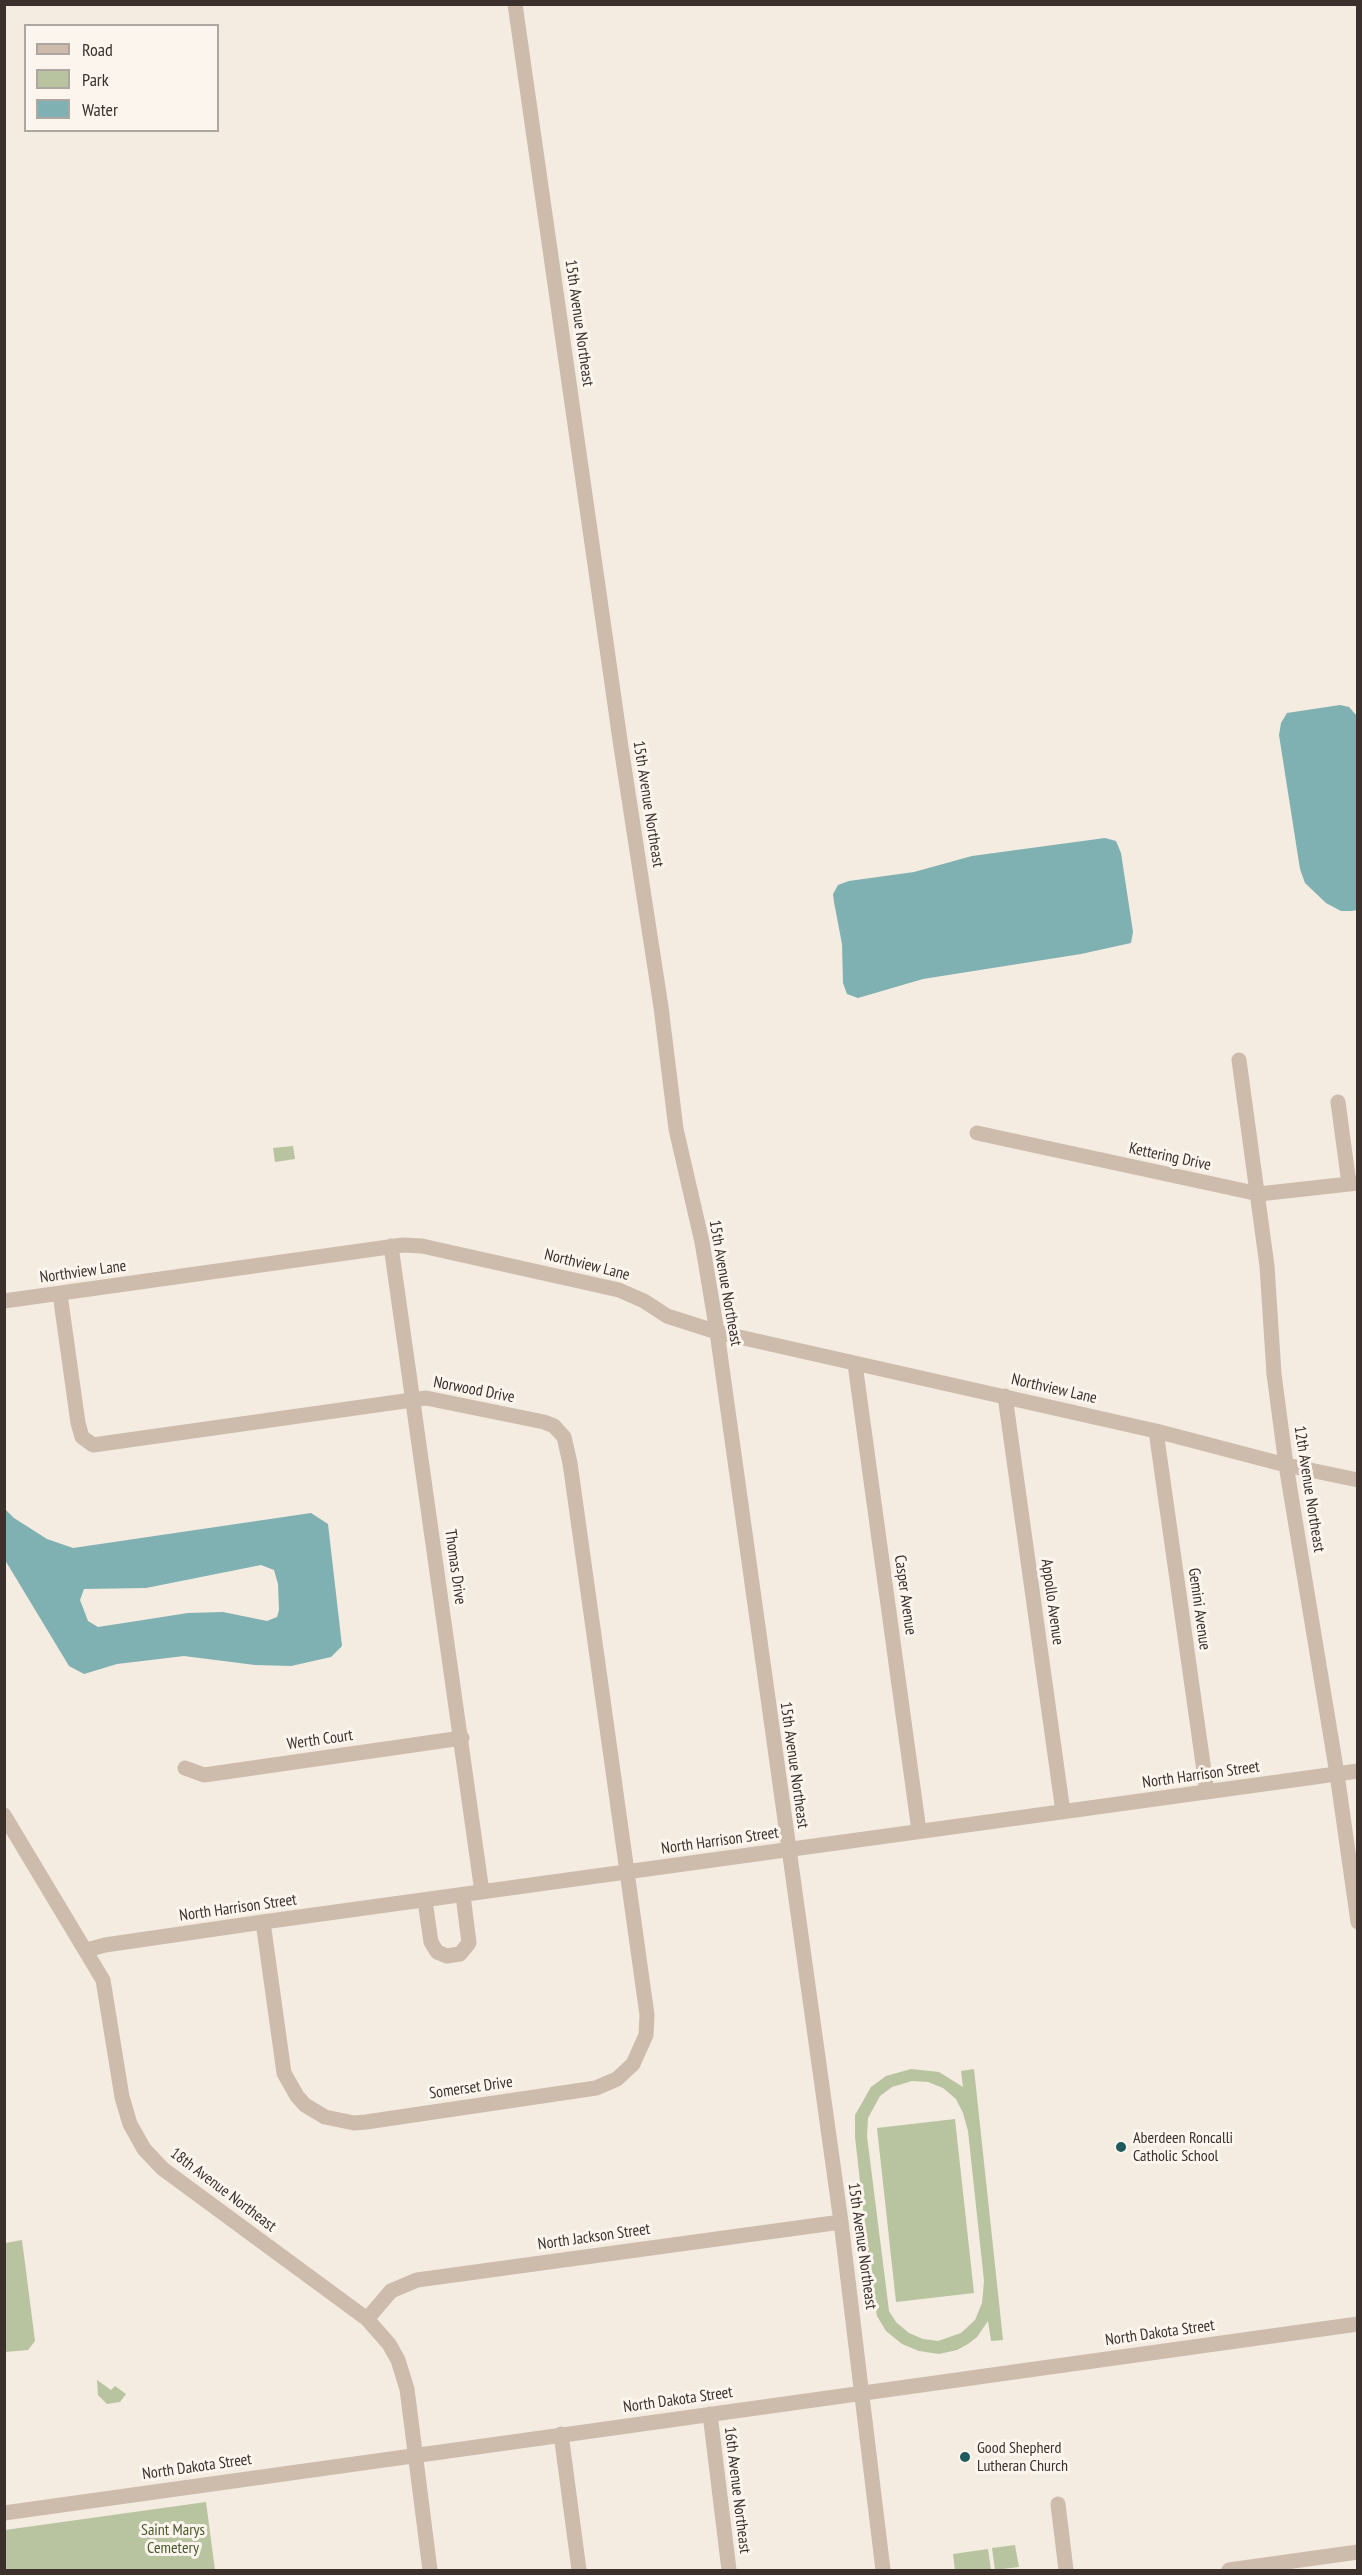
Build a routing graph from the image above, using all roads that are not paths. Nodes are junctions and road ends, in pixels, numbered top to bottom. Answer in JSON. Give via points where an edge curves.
{"nodes":[{"id":1,"x":515,"y":4,"type":"edge"},
{"id":2,"x":1239,"y":1059,"type":"dead end"},
{"id":3,"x":1338,"y":1102,"type":"dead end"},
{"id":4,"x":977,"y":1133,"type":"dead end"},
{"id":5,"x":1353,"y":1184,"type":"edge"},
{"id":6,"x":1259,"y":1194,"type":"junction"},
{"id":7,"x":392,"y":1246,"type":"junction"},
{"id":8,"x":60,"y":1294,"type":"junction"},
{"id":9,"x":4,"y":1301,"type":"edge"},
{"id":10,"x":717,"y":1332,"type":"junction"},
{"id":11,"x":855,"y":1364,"type":"junction"},
{"id":12,"x":1005,"y":1396,"type":"junction"},
{"id":13,"x":413,"y":1399,"type":"junction"},
{"id":14,"x":1156,"y":1431,"type":"junction"},
{"id":15,"x":1286,"y":1465,"type":"junction"},
{"id":16,"x":1358,"y":1480,"type":"edge"},
{"id":17,"x":462,"y":1738,"type":"junction"},
{"id":18,"x":185,"y":1768,"type":"dead end"},
{"id":19,"x":1358,"y":1771,"type":"edge"},
{"id":20,"x":1336,"y":1773,"type":"junction"},
{"id":21,"x":1207,"y":1792,"type":"junction"},
{"id":22,"x":1063,"y":1812,"type":"junction"},
{"id":23,"x":4,"y":1815,"type":"edge"},
{"id":24,"x":919,"y":1832,"type":"junction"},
{"id":25,"x":788,"y":1850,"type":"junction"},
{"id":26,"x":628,"y":1872,"type":"junction"},
{"id":27,"x":482,"y":1892,"type":"junction"},
{"id":28,"x":463,"y":1895,"type":"junction"},
{"id":29,"x":425,"y":1900,"type":"junction"},
{"id":30,"x":263,"y":1922,"type":"junction"},
{"id":31,"x":1358,"y":1922,"type":"edge"},
{"id":32,"x":87,"y":1950,"type":"junction"},
{"id":33,"x":841,"y":2222,"type":"junction"},
{"id":34,"x":368,"y":2319,"type":"junction"},
{"id":35,"x":1358,"y":2324,"type":"edge"},
{"id":36,"x":862,"y":2393,"type":"junction"},
{"id":37,"x":710,"y":2414,"type":"junction"},
{"id":38,"x":561,"y":2434,"type":"junction"},
{"id":39,"x":416,"y":2455,"type":"junction"},
{"id":40,"x":1058,"y":2504,"type":"dead end"},
{"id":41,"x":4,"y":2512,"type":"edge"},
{"id":42,"x":1358,"y":2552,"type":"edge"},
{"id":43,"x":430,"y":2571,"type":"edge"},
{"id":44,"x":579,"y":2571,"type":"edge"},
{"id":45,"x":729,"y":2571,"type":"edge"},
{"id":46,"x":883,"y":2571,"type":"edge"},
{"id":47,"x":1066,"y":2571,"type":"edge"},
{"id":48,"x":1229,"y":2571,"type":"edge"}],
"edges":[{"from":1,"to":10,"type":"street","name":"15th Avenue Northeast","via":[[676,1129],[702,1242]]},
{"from":2,"to":6,"type":"street","name":"12th Avenue Northeast"},
{"from":3,"to":5,"type":"street"},
{"from":4,"to":6,"type":"street","name":"Kettering Drive"},
{"from":5,"to":6,"type":"street","name":"Kettering Drive"},
{"from":6,"to":15,"type":"street","name":"12th Avenue Northeast"},
{"from":7,"to":8,"type":"street","name":"Northview Lane"},
{"from":7,"to":10,"type":"street","name":"Northview Lane","via":[[422,1246],[619,1290],[667,1316]]},
{"from":7,"to":13,"type":"street","name":"Thomas Drive"},
{"from":8,"to":9,"type":"street","name":"Northview Lane"},
{"from":8,"to":13,"type":"street","name":"Norwood Drive","via":[[78,1423],[82,1437],[93,1445]]},
{"from":10,"to":11,"type":"street","name":"Northview Lane"},
{"from":10,"to":25,"type":"street","name":"15th Avenue Northeast"},
{"from":11,"to":12,"type":"street","name":"Northview Lane"},
{"from":11,"to":24,"type":"street","name":"Casper Avenue"},
{"from":12,"to":14,"type":"street","name":"Northview Lane"},
{"from":12,"to":22,"type":"street","name":"Appollo Avenue"},
{"from":13,"to":17,"type":"street","name":"Thomas Drive"},
{"from":13,"to":26,"type":"street","name":"Norwood Drive","via":[[436,1399],[544,1422],[564,1437]]},
{"from":14,"to":15,"type":"street","name":"Northview Lane"},
{"from":14,"to":21,"type":"street","name":"Gemini Avenue"},
{"from":15,"to":16,"type":"street","name":"Northview Lane"},
{"from":15,"to":20,"type":"street","name":"12th Avenue Northeast"},
{"from":17,"to":18,"type":"street","name":"Werth Court","via":[[204,1775]]},
{"from":17,"to":27,"type":"street","name":"Thomas Drive"},
{"from":19,"to":20,"type":"street","name":"North Harrison Street"},
{"from":20,"to":21,"type":"street","name":"North Harrison Street"},
{"from":20,"to":31,"type":"street","name":"12th Avenue Northeast"},
{"from":21,"to":22,"type":"street","name":"North Harrison Street"},
{"from":22,"to":24,"type":"street","name":"North Harrison Street"},
{"from":23,"to":32,"type":"street","name":"18th Avenue Northeast"},
{"from":24,"to":25,"type":"street","name":"North Harrison Street"},
{"from":25,"to":26,"type":"street","name":"North Harrison Street"},
{"from":25,"to":33,"type":"street","name":"15th Avenue Northeast"},
{"from":26,"to":27,"type":"street","name":"North Harrison Street"},
{"from":26,"to":30,"type":"street","name":"Somerset Drive","via":[[647,2015],[646,2035],[626,2072],[596,2088],[366,2122],[325,2117],[305,2105],[290,2086],[281,2061]]},
{"from":27,"to":28,"type":"street","name":"North Harrison Street"},
{"from":28,"to":29,"type":"street","name":"North Harrison Street"},
{"from":28,"to":29,"type":"street","via":[[469,1943],[460,1954],[447,1956],[437,1952],[431,1942]]},
{"from":29,"to":30,"type":"street","name":"North Harrison Street"},
{"from":30,"to":32,"type":"street","name":"North Harrison Street"},
{"from":32,"to":34,"type":"street","name":"18th Avenue Northeast","via":[[103,1980],[124,2104],[144,2149],[163,2169]]},
{"from":33,"to":34,"type":"street","name":"North Jackson Street","via":[[417,2280],[391,2291]]},
{"from":33,"to":36,"type":"street","name":"15th Avenue Northeast"},
{"from":34,"to":39,"type":"street","name":"18th Avenue Northeast","via":[[398,2360]]},
{"from":35,"to":36,"type":"street","name":"North Dakota Street"},
{"from":36,"to":37,"type":"street","name":"North Dakota Street"},
{"from":36,"to":46,"type":"street","name":"15th Avenue Northeast"},
{"from":37,"to":38,"type":"street","name":"North Dakota Street"},
{"from":37,"to":45,"type":"street","name":"16th Avenue Northeast"},
{"from":38,"to":39,"type":"street","name":"North Dakota Street"},
{"from":38,"to":44,"type":"street"},
{"from":39,"to":41,"type":"street","name":"North Dakota Street"},
{"from":39,"to":43,"type":"street","name":"18th Avenue Northeast"},
{"from":40,"to":47,"type":"street"},
{"from":42,"to":48,"type":"street"}]}
